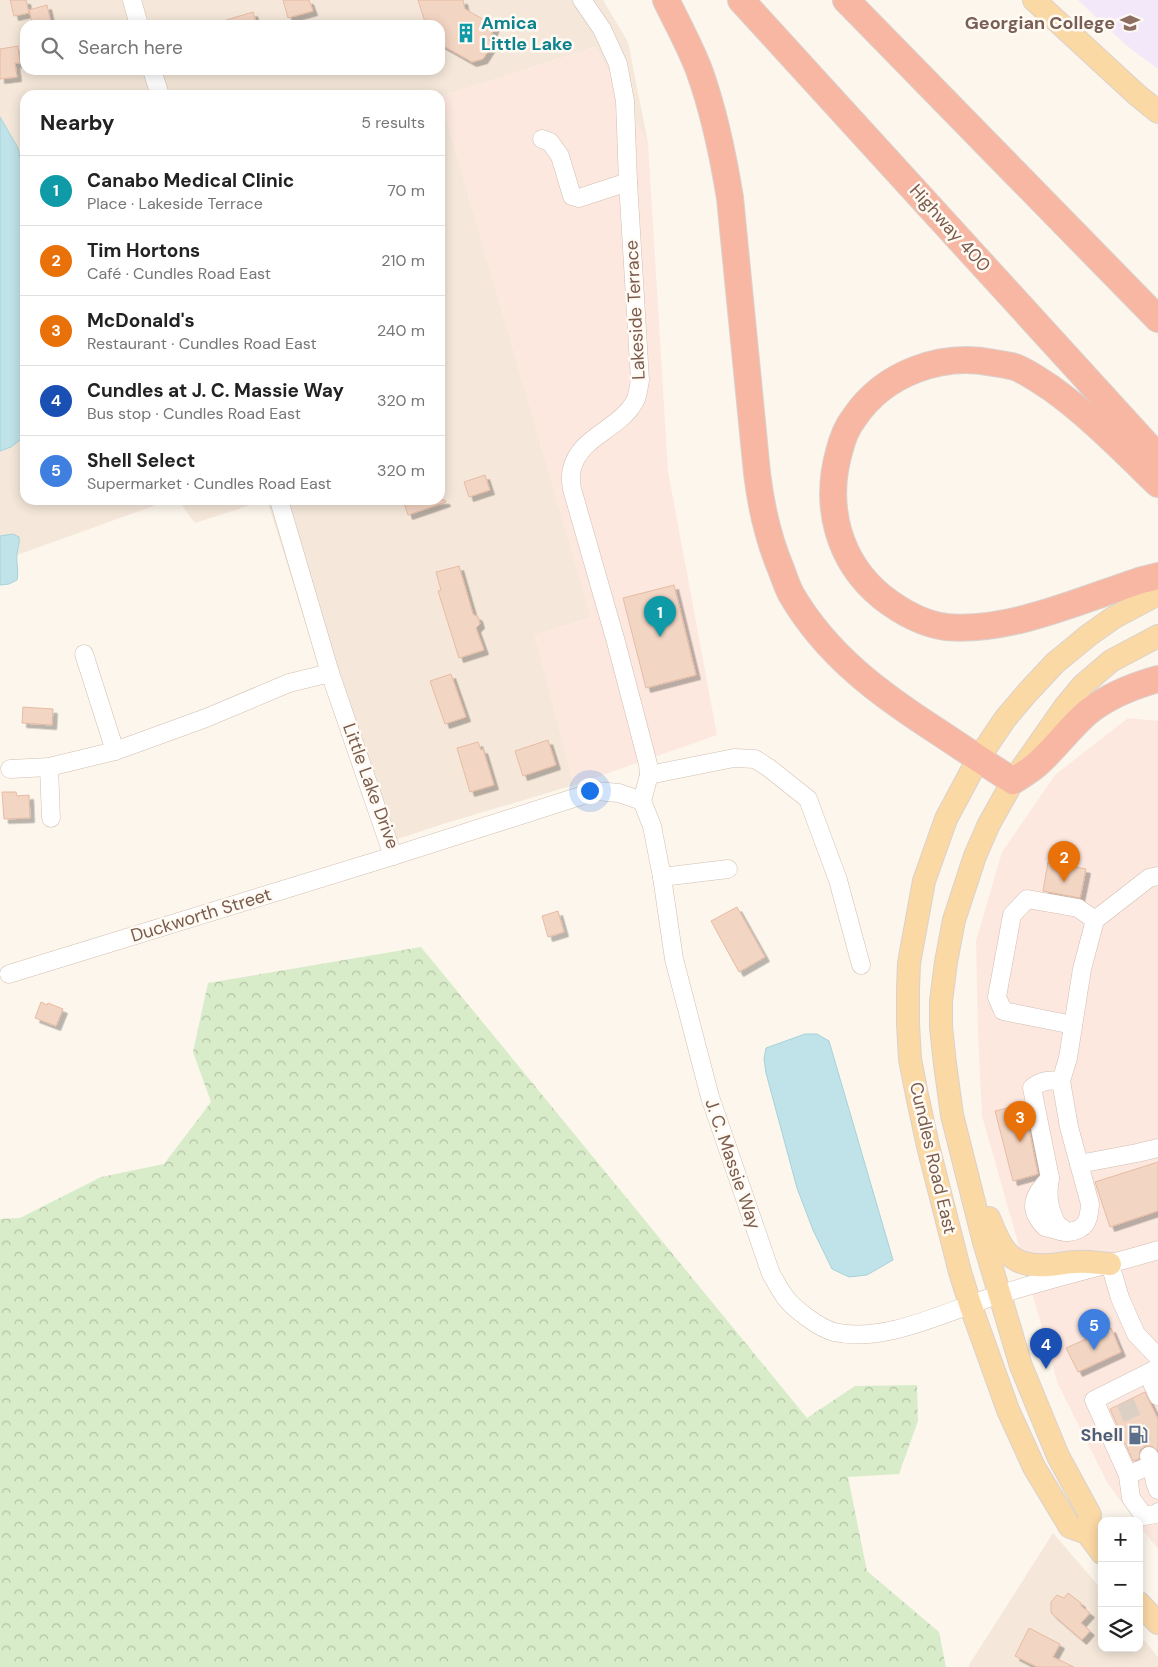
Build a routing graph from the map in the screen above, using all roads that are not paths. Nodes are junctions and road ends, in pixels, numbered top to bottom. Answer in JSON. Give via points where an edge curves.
{"nodes":[{"id":1,"x":132,"y":0,"type":"edge"},
{"id":2,"x":582,"y":0,"type":"edge"},
{"id":3,"x":666,"y":0,"type":"edge"},
{"id":4,"x":741,"y":0,"type":"edge"},
{"id":5,"x":846,"y":0,"type":"edge"},
{"id":6,"x":1034,"y":0,"type":"edge"},
{"id":7,"x":138,"y":20,"type":"edge"},
{"id":8,"x":154,"y":75,"type":"edge"},
{"id":9,"x":158,"y":90,"type":"edge"},
{"id":10,"x":1158,"y":112,"type":"edge"},
{"id":11,"x":980,"y":135,"type":"junction"},
{"id":12,"x":542,"y":140,"type":"dead end"},
{"id":13,"x":628,"y":182,"type":"junction"},
{"id":14,"x":1158,"y":300,"type":"edge"},
{"id":15,"x":1158,"y":319,"type":"edge"},
{"id":16,"x":1158,"y":457,"type":"edge"},
{"id":17,"x":1158,"y":484,"type":"edge"},
{"id":18,"x":280,"y":505,"type":"edge"},
{"id":19,"x":1158,"y":576,"type":"edge"},
{"id":20,"x":1158,"y":594,"type":"edge"},
{"id":21,"x":1158,"y":636,"type":"edge"},
{"id":22,"x":84,"y":654,"type":"dead end"},
{"id":23,"x":330,"y":673,"type":"junction"},
{"id":24,"x":1158,"y":679,"type":"edge"},
{"id":25,"x":115,"y":751,"type":"junction"},
{"id":26,"x":978,"y":759,"type":"junction"},
{"id":27,"x":50,"y":767,"type":"junction"},
{"id":28,"x":10,"y":769,"type":"dead end"},
{"id":29,"x":648,"y":775,"type":"junction"},
{"id":30,"x":1014,"y":781,"type":"junction"},
{"id":31,"x":642,"y":801,"type":"junction"},
{"id":32,"x":51,"y":818,"type":"dead end"},
{"id":33,"x":393,"y":856,"type":"junction"},
{"id":34,"x":728,"y":869,"type":"dead end"},
{"id":35,"x":1158,"y":876,"type":"edge"},
{"id":36,"x":662,"y":877,"type":"junction"},
{"id":37,"x":1095,"y":920,"type":"junction"},
{"id":38,"x":861,"y":965,"type":"dead end"},
{"id":39,"x":9,"y":974,"type":"dead end"},
{"id":40,"x":1073,"y":1026,"type":"junction"},
{"id":41,"x":1061,"y":1081,"type":"junction"},
{"id":42,"x":1158,"y":1148,"type":"edge"},
{"id":43,"x":1079,"y":1164,"type":"junction"},
{"id":44,"x":967,"y":1175,"type":"junction"},
{"id":45,"x":1158,"y":1250,"type":"edge"},
{"id":46,"x":1110,"y":1264,"type":"junction"},
{"id":47,"x":999,"y":1294,"type":"junction"},
{"id":48,"x":970,"y":1304,"type":"junction"},
{"id":49,"x":1158,"y":1357,"type":"edge"},
{"id":50,"x":1153,"y":1371,"type":"edge"},
{"id":51,"x":1158,"y":1396,"type":"edge"},
{"id":52,"x":1154,"y":1460,"type":"edge"},
{"id":53,"x":1128,"y":1475,"type":"junction"},
{"id":54,"x":1158,"y":1490,"type":"edge"},
{"id":55,"x":1158,"y":1512,"type":"edge"},
{"id":56,"x":1087,"y":1533,"type":"junction"},
{"id":57,"x":1098,"y":1548,"type":"edge"},
{"id":58,"x":1143,"y":1607,"type":"edge"},
{"id":59,"x":1158,"y":1623,"type":"edge"}],
"edges":[{"from":1,"to":7,"type":"street"},
{"from":2,"to":13,"type":"street","name":"Lakeside Terrace","via":[[602,29],[618,64],[625,101]]},
{"from":3,"to":26,"type":"highway","via":[[699,70],[723,160],[730,198],[761,502],[767,531],[790,593],[829,646],[850,668],[882,694]]},
{"from":4,"to":16,"type":"highway","name":"Highway 400"},
{"from":5,"to":11,"type":"highway"},
{"from":6,"to":10,"type":"main road"},
{"from":8,"to":9,"type":"street"},
{"from":11,"to":14,"type":"highway","via":[[1095,237]]},
{"from":11,"to":15,"type":"highway"},
{"from":12,"to":13,"type":"street","via":[[550,142],[560,156],[572,196],[579,198]]},
{"from":13,"to":29,"type":"street","name":"Lakeside Terrace","via":[[640,380],[636,398],[628,411],[586,446],[575,459],[571,471],[572,489],[616,642],[648,764]]},
{"from":17,"to":19,"type":"highway","via":[[1074,405],[1039,380],[1014,367],[962,359],[935,363],[909,372],[895,379],[862,407],[844,437],[833,474],[832,491],[840,538],[860,574],[886,600],[930,623],[946,627],[979,627],[1024,618]]},
{"from":18,"to":23,"type":"street","name":"Little Lake Drive"},
{"from":20,"to":26,"type":"main road","via":[[1108,622],[1055,663],[1027,692]]},
{"from":21,"to":30,"type":"main road","via":[[1111,661],[1088,680],[1064,708]]},
{"from":22,"to":25,"type":"street"},
{"from":23,"to":25,"type":"street","via":[[289,683]]},
{"from":23,"to":33,"type":"street","name":"Little Lake Drive"},
{"from":24,"to":30,"type":"highway","via":[[1099,704],[1036,765]]},
{"from":25,"to":27,"type":"street"},
{"from":26,"to":30,"type":"highway"},
{"from":26,"to":48,"type":"main road","name":"Cundles Road East","via":[[946,819],[924,881],[909,963],[908,989],[910,1059],[917,1095]]},
{"from":27,"to":28,"type":"street"},
{"from":27,"to":32,"type":"street"},
{"from":29,"to":31,"type":"street","name":"Lakeside Terrace"},
{"from":29,"to":38,"type":"street","via":[[734,758],[755,759],[808,799],[838,880]]},
{"from":30,"to":44,"type":"main road","name":"Cundles Road East","via":[[975,856],[954,920],[942,992],[944,1064],[952,1115]]},
{"from":31,"to":33,"type":"street","name":"Little Lake Drive","via":[[620,792],[596,791]]},
{"from":31,"to":36,"type":"street","name":"J. C. Massie Way","via":[[652,826]]},
{"from":33,"to":39,"type":"street","name":"Duckworth Street"},
{"from":34,"to":36,"type":"street"},
{"from":35,"to":37,"type":"street","via":[[1149,878]]},
{"from":36,"to":48,"type":"street","name":"J. C. Massie Way","via":[[674,959],[710,1097],[772,1274],[785,1298],[816,1324],[832,1332],[854,1334],[902,1328]]},
{"from":37,"to":40,"type":"street","via":[[1082,969]]},
{"from":37,"to":40,"type":"street","via":[[1078,908],[1027,899],[1012,915],[997,997],[1003,1011]]},
{"from":40,"to":41,"type":"street"},
{"from":41,"to":43,"type":"street"},
{"from":41,"to":43,"type":"street","via":[[1048,1080],[1032,1088],[1050,1178],[1048,1201],[1061,1229],[1078,1231],[1089,1217],[1090,1204]]},
{"from":42,"to":43,"type":"street"},
{"from":44,"to":46,"type":"main road","via":[[998,1240],[1017,1261],[1036,1266],[1074,1262]]},
{"from":44,"to":47,"type":"main road","name":"Cundles Road East"},
{"from":45,"to":46,"type":"street","name":"J. C. Massie Way"},
{"from":46,"to":47,"type":"street","name":"J. C. Massie Way"},
{"from":46,"to":49,"type":"street","via":[[1136,1334]]},
{"from":47,"to":48,"type":"street","name":"J. C. Massie Way"},
{"from":47,"to":56,"type":"main road","name":"Cundles Road East","via":[[1021,1366],[1058,1456],[1090,1516]]},
{"from":48,"to":56,"type":"main road","name":"Cundles Road East","via":[[1008,1410],[1034,1467],[1070,1527]]},
{"from":50,"to":51,"type":"street"},
{"from":50,"to":53,"type":"street","via":[[1122,1395],[1094,1400]]},
{"from":52,"to":53,"type":"street"},
{"from":52,"to":54,"type":"street","via":[[1153,1481]]},
{"from":53,"to":55,"type":"street","via":[[1131,1498],[1144,1516]]},
{"from":56,"to":57,"type":"main road","name":"Cundles Road East"},
{"from":58,"to":59,"type":"main road"}]}
